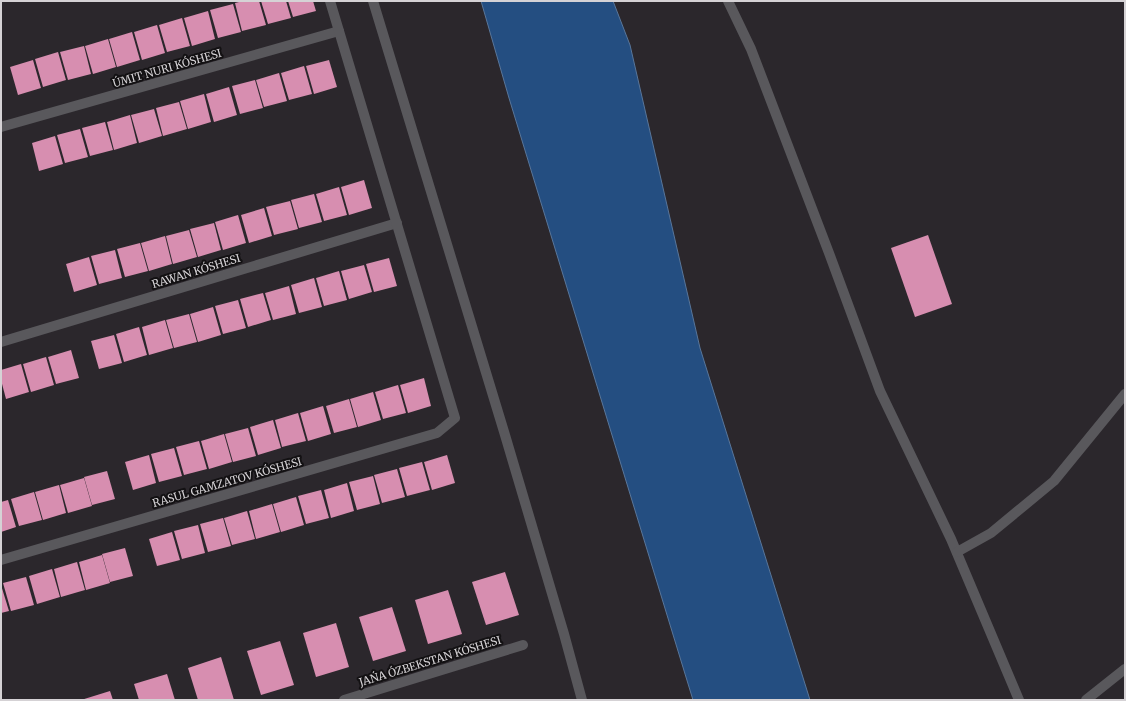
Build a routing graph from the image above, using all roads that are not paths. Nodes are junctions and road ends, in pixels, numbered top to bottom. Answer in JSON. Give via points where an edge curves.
{"nodes":[{"id":1,"x":330,"y":1,"type":"edge"},
{"id":2,"x":373,"y":1,"type":"edge"},
{"id":3,"x":728,"y":1,"type":"edge"},
{"id":4,"x":339,"y":31,"type":"junction"},
{"id":5,"x":1,"y":127,"type":"edge"},
{"id":6,"x":397,"y":222,"type":"junction"},
{"id":7,"x":1,"y":342,"type":"edge"},
{"id":8,"x":1125,"y":394,"type":"edge"},
{"id":9,"x":957,"y":552,"type":"junction"},
{"id":10,"x":1,"y":560,"type":"edge"},
{"id":11,"x":523,"y":645,"type":"dead end"},
{"id":12,"x":1125,"y":669,"type":"edge"},
{"id":13,"x":344,"y":700,"type":"edge"},
{"id":14,"x":582,"y":700,"type":"edge"},
{"id":15,"x":1019,"y":700,"type":"edge"},
{"id":16,"x":1086,"y":700,"type":"edge"}],
"edges":[{"from":1,"to":4,"type":"street"},
{"from":2,"to":14,"type":"street"},
{"from":3,"to":9,"type":"street","via":[[751,49],[880,391]]},
{"from":4,"to":5,"type":"street"},
{"from":4,"to":6,"type":"street"},
{"from":6,"to":7,"type":"street","name":"RAWAN KÓSHESI"},
{"from":6,"to":10,"type":"street","name":"RASUL GAMZATOV KÓSHESI","via":[[455,418],[437,434]]},
{"from":8,"to":9,"type":"street","via":[[1054,481],[991,533]]},
{"from":9,"to":15,"type":"street"},
{"from":11,"to":13,"type":"street","name":"JAŃA ÓZBEKSTAN KÓSHESI"},
{"from":12,"to":16,"type":"street"}]}
